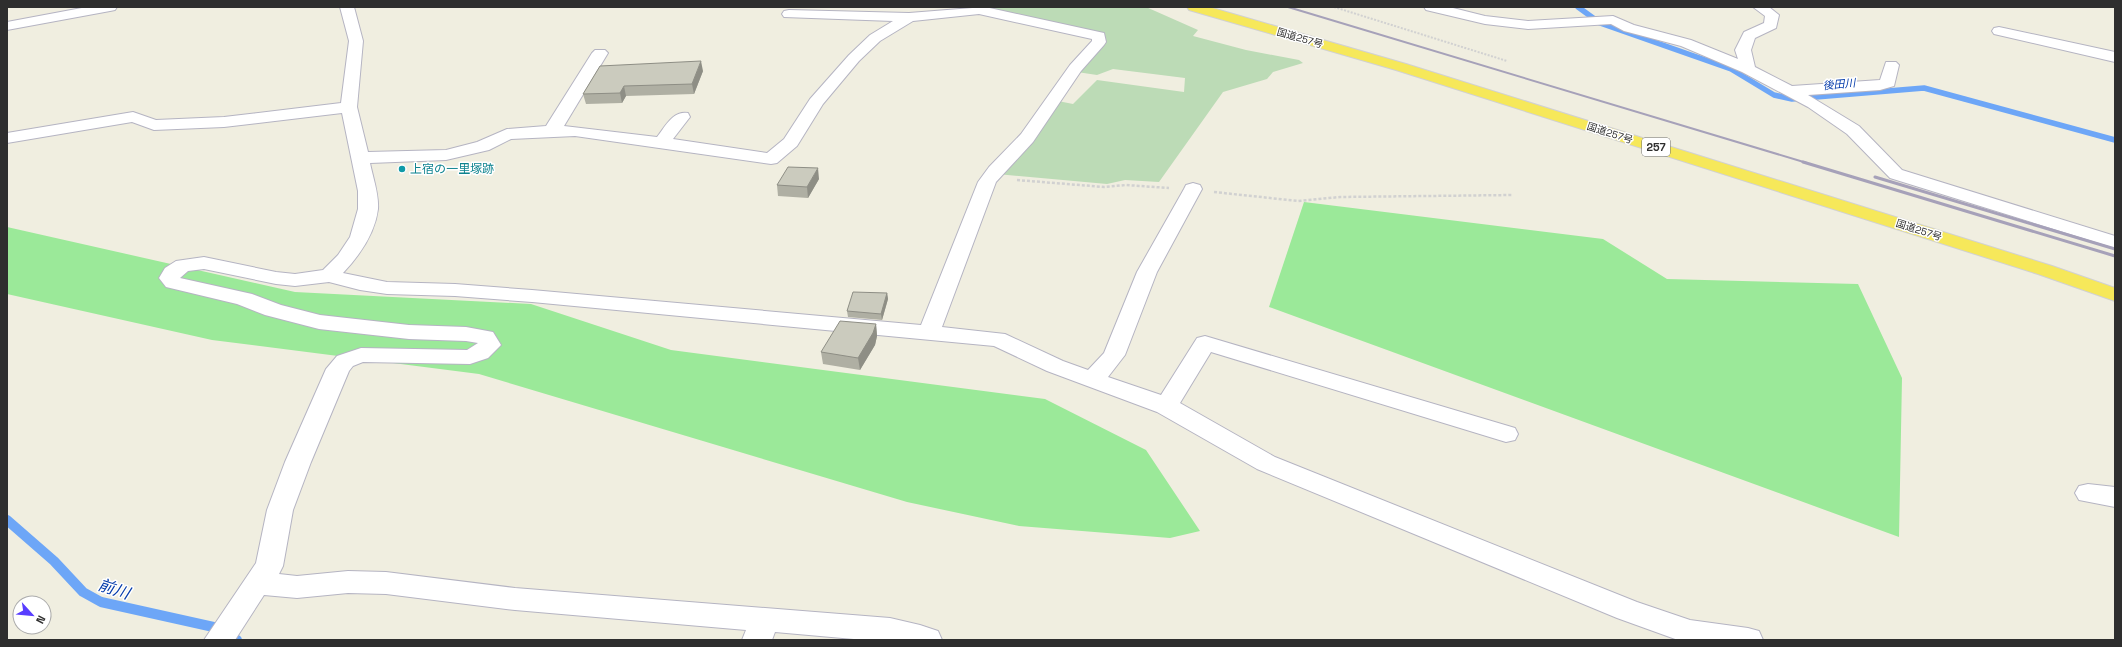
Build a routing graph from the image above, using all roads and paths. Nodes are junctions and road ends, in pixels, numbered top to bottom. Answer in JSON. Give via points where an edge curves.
{"nodes":[{"id":1,"x":110,"y":7,"type":"edge"},
{"id":2,"x":347,"y":7,"type":"edge"},
{"id":3,"x":1194,"y":7,"type":"edge"},
{"id":4,"x":1334,"y":7,"type":"edge"},
{"id":5,"x":1431,"y":7,"type":"edge"},
{"id":6,"x":1594,"y":7,"type":"edge"},
{"id":7,"x":1760,"y":7,"type":"edge"},
{"id":8,"x":940,"y":10,"type":"edge"},
{"id":9,"x":789,"y":14,"type":"dead end"},
{"id":10,"x":909,"y":16,"type":"junction"},
{"id":11,"x":1610,"y":20,"type":"junction"},
{"id":12,"x":7,"y":26,"type":"edge"},
{"id":13,"x":1999,"y":31,"type":"dead end"},
{"id":14,"x":600,"y":53,"type":"dead end"},
{"id":15,"x":2115,"y":57,"type":"edge"},
{"id":16,"x":1507,"y":61,"type":"dead end"},
{"id":17,"x":1891,"y":65,"type":"dead end"},
{"id":18,"x":1748,"y":69,"type":"junction"},
{"id":19,"x":1790,"y":92,"type":"junction"},
{"id":20,"x":350,"y":107,"type":"junction"},
{"id":21,"x":682,"y":117,"type":"dead end"},
{"id":22,"x":552,"y":130,"type":"junction"},
{"id":23,"x":7,"y":138,"type":"edge"},
{"id":24,"x":661,"y":143,"type":"junction"},
{"id":25,"x":360,"y":158,"type":"junction"},
{"id":26,"x":990,"y":177,"type":"junction"},
{"id":27,"x":1193,"y":189,"type":"junction"},
{"id":28,"x":1513,"y":195,"type":"dead end"},
{"id":29,"x":2115,"y":242,"type":"edge"},
{"id":30,"x":329,"y":276,"type":"junction"},
{"id":31,"x":2115,"y":295,"type":"edge"},
{"id":32,"x":929,"y":332,"type":"junction"},
{"id":33,"x":1092,"y":380,"type":"junction"},
{"id":34,"x":1166,"y":406,"type":"junction"},
{"id":35,"x":1506,"y":434,"type":"dead end"},
{"id":36,"x":2088,"y":493,"type":"dead end"},
{"id":37,"x":2115,"y":496,"type":"edge"},
{"id":38,"x":256,"y":583,"type":"junction"},
{"id":39,"x":761,"y":630,"type":"edge"},
{"id":40,"x":220,"y":640,"type":"edge"},
{"id":41,"x":927,"y":640,"type":"edge"},
{"id":42,"x":1748,"y":640,"type":"edge"}],
"edges":[{"from":1,"to":12,"type":"street"},
{"from":2,"to":20,"type":"street","via":[[356,41]]},
{"from":3,"to":31,"type":"highway","name":"国道257号","number":"257","via":[[1401,67],[2045,270]]},
{"from":4,"to":16,"type":"path"},
{"from":5,"to":11,"type":"street","via":[[1485,20],[1542,26]]},
{"from":6,"to":11,"type":"street"},
{"from":7,"to":18,"type":"street","via":[[1772,15],[1771,25],[1750,35],[1743,50]]},
{"from":8,"to":10,"type":"street"},
{"from":8,"to":26,"type":"street","via":[[979,10],[1068,28],[1095,35],[1100,39],[1075,68],[1027,138]]},
{"from":9,"to":10,"type":"street"},
{"from":10,"to":24,"type":"street","via":[[874,38],[854,58],[816,102],[791,142],[771,159]]},
{"from":11,"to":18,"type":"street","via":[[1686,43]]},
{"from":13,"to":15,"type":"street"},
{"from":14,"to":22,"type":"street"},
{"from":17,"to":19,"type":"street","via":[[1888,83]]},
{"from":18,"to":19,"type":"street"},
{"from":19,"to":29,"type":"street","via":[[1814,104],[1853,130],[1896,174]]},
{"from":20,"to":23,"type":"street","via":[[224,122],[154,125],[133,118]]},
{"from":20,"to":25,"type":"street"},
{"from":21,"to":24,"type":"street"},
{"from":22,"to":24,"type":"street"},
{"from":22,"to":25,"type":"street","via":[[506,134],[483,146],[446,155]]},
{"from":25,"to":30,"type":"street","via":[[368,209],[360,237]]},
{"from":26,"to":27,"type":"path","via":[[1104,187],[1131,185]]},
{"from":26,"to":32,"type":"street"},
{"from":27,"to":28,"type":"path","via":[[1298,200],[1340,197]]},
{"from":27,"to":33,"type":"street","via":[[1147,272],[1114,355]]},
{"from":30,"to":32,"type":"street","via":[[387,288],[532,296]]},
{"from":30,"to":38,"type":"street","via":[[295,280],[204,263],[183,265],[172,272],[169,278],[173,283],[244,299],[273,310],[319,322],[409,332],[466,334],[484,337],[490,345],[480,354],[470,356],[361,355],[345,361],[338,369],[280,510],[270,566]]},
{"from":32,"to":33,"type":"street","via":[[997,339]]},
{"from":33,"to":34,"type":"street"},
{"from":34,"to":35,"type":"street","via":[[1205,343]]},
{"from":34,"to":42,"type":"street","via":[[1266,463],[1612,604],[1690,632]]},
{"from":36,"to":37,"type":"street"},
{"from":38,"to":39,"type":"street","via":[[297,587],[348,582],[386,583]]},
{"from":38,"to":40,"type":"street"},
{"from":39,"to":41,"type":"street","via":[[890,630],[920,636]]}]}
